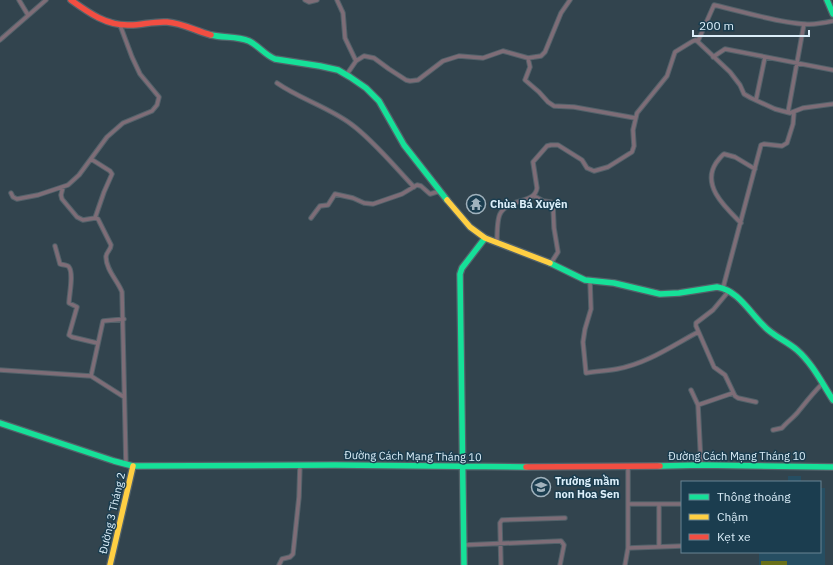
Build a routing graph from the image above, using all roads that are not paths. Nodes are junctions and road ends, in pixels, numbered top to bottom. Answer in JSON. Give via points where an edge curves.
{"nodes":[{"id":1,"x":19,"y":0,"type":"edge"},
{"id":2,"x":46,"y":0,"type":"edge"},
{"id":3,"x":71,"y":0,"type":"edge"},
{"id":4,"x":305,"y":0,"type":"edge"},
{"id":5,"x":317,"y":0,"type":"edge"},
{"id":6,"x":337,"y":0,"type":"edge"},
{"id":7,"x":570,"y":0,"type":"edge"},
{"id":8,"x":827,"y":0,"type":"edge"},
{"id":9,"x":833,"y":14,"type":"edge"},
{"id":10,"x":28,"y":15,"type":"junction"},
{"id":11,"x":833,"y":21,"type":"edge"},
{"id":12,"x":804,"y":24,"type":"junction"},
{"id":13,"x":120,"y":25,"type":"junction"},
{"id":14,"x":0,"y":40,"type":"edge"},
{"id":15,"x":698,"y":41,"type":"junction"},
{"id":16,"x":713,"y":57,"type":"junction"},
{"id":17,"x":764,"y":57,"type":"junction"},
{"id":18,"x":528,"y":58,"type":"junction"},
{"id":19,"x":356,"y":61,"type":"junction"},
{"id":20,"x":797,"y":63,"type":"junction"},
{"id":21,"x":833,"y":70,"type":"edge"},
{"id":22,"x":347,"y":74,"type":"junction"},
{"id":23,"x":277,"y":83,"type":"dead end"},
{"id":24,"x":756,"y":100,"type":"junction"},
{"id":25,"x":833,"y":104,"type":"edge"},
{"id":26,"x":788,"y":112,"type":"junction"},
{"id":27,"x":794,"y":112,"type":"junction"},
{"id":28,"x":635,"y":118,"type":"junction"},
{"id":29,"x":91,"y":159,"type":"junction"},
{"id":30,"x":755,"y":169,"type":"junction"},
{"id":31,"x":63,"y":187,"type":"junction"},
{"id":32,"x":414,"y":187,"type":"junction"},
{"id":33,"x":440,"y":191,"type":"junction"},
{"id":34,"x":11,"y":193,"type":"dead end"},
{"id":35,"x":534,"y":196,"type":"junction"},
{"id":36,"x":95,"y":218,"type":"junction"},
{"id":37,"x":311,"y":218,"type":"dead end"},
{"id":38,"x":741,"y":223,"type":"junction"},
{"id":39,"x":485,"y":238,"type":"junction"},
{"id":40,"x":497,"y":243,"type":"junction"},
{"id":41,"x":55,"y":246,"type":"dead end"},
{"id":42,"x":551,"y":264,"type":"junction"},
{"id":43,"x":590,"y":281,"type":"junction"},
{"id":44,"x":723,"y":288,"type":"junction"},
{"id":45,"x":728,"y":292,"type":"junction"},
{"id":46,"x":124,"y":319,"type":"junction"},
{"id":47,"x":698,"y":332,"type":"junction"},
{"id":48,"x":97,"y":343,"type":"junction"},
{"id":49,"x":0,"y":370,"type":"edge"},
{"id":50,"x":91,"y":376,"type":"junction"},
{"id":51,"x":822,"y":384,"type":"junction"},
{"id":52,"x":691,"y":390,"type":"dead end"},
{"id":53,"x":733,"y":393,"type":"junction"},
{"id":54,"x":124,"y":397,"type":"junction"},
{"id":55,"x":833,"y":400,"type":"edge"},
{"id":56,"x":756,"y":402,"type":"dead end"},
{"id":57,"x":698,"y":405,"type":"junction"},
{"id":58,"x":0,"y":423,"type":"edge"},
{"id":59,"x":773,"y":430,"type":"dead end"},
{"id":60,"x":126,"y":465,"type":"junction"},
{"id":61,"x":300,"y":465,"type":"junction"},
{"id":62,"x":701,"y":465,"type":"junction"},
{"id":63,"x":133,"y":466,"type":"junction"},
{"id":64,"x":462,"y":467,"type":"junction"},
{"id":65,"x":628,"y":467,"type":"junction"},
{"id":66,"x":833,"y":467,"type":"edge"},
{"id":67,"x":628,"y":504,"type":"junction"},
{"id":68,"x":659,"y":504,"type":"junction"},
{"id":69,"x":681,"y":504,"type":"edge"},
{"id":70,"x":564,"y":518,"type":"dead end"},
{"id":71,"x":500,"y":544,"type":"junction"},
{"id":72,"x":464,"y":545,"type":"junction"},
{"id":73,"x":681,"y":546,"type":"edge"},
{"id":74,"x":659,"y":547,"type":"junction"},
{"id":75,"x":628,"y":548,"type":"junction"},
{"id":76,"x":110,"y":565,"type":"edge"},
{"id":77,"x":279,"y":565,"type":"edge"},
{"id":78,"x":464,"y":565,"type":"edge"},
{"id":79,"x":500,"y":565,"type":"edge"},
{"id":80,"x":560,"y":565,"type":"edge"},
{"id":81,"x":625,"y":565,"type":"edge"}],
"edges":[{"from":1,"to":10,"type":"street"},
{"from":2,"to":10,"type":"street"},
{"from":3,"to":13,"type":"street","via":[[88,13]]},
{"from":4,"to":5,"type":"street"},
{"from":6,"to":19,"type":"street","via":[[342,13],[344,33]]},
{"from":7,"to":18,"type":"street","via":[[561,13],[545,52],[541,56]]},
{"from":8,"to":9,"type":"street"},
{"from":10,"to":14,"type":"street"},
{"from":11,"to":12,"type":"street"},
{"from":12,"to":15,"type":"street","via":[[714,5]]},
{"from":12,"to":20,"type":"street"},
{"from":13,"to":22,"type":"street","via":[[175,23],[208,35],[250,41],[274,59],[315,64]]},
{"from":13,"to":29,"type":"street","via":[[140,74],[157,95],[159,103],[150,112],[119,126],[107,137]]},
{"from":15,"to":16,"type":"street"},
{"from":15,"to":28,"type":"street","via":[[692,41],[675,52],[668,74]]},
{"from":16,"to":17,"type":"street","via":[[725,50]]},
{"from":16,"to":24,"type":"street","via":[[735,78],[744,94]]},
{"from":17,"to":20,"type":"street"},
{"from":17,"to":24,"type":"street"},
{"from":18,"to":19,"type":"street","via":[[503,51],[483,58],[459,56],[444,61],[418,80],[410,81],[371,57],[364,56]]},
{"from":18,"to":28,"type":"street","via":[[530,67],[525,80],[551,105]]},
{"from":19,"to":22,"type":"street"},
{"from":20,"to":21,"type":"street"},
{"from":20,"to":26,"type":"street"},
{"from":22,"to":33,"type":"street","via":[[378,100],[405,146]]},
{"from":23,"to":32,"type":"street","via":[[351,124]]},
{"from":24,"to":26,"type":"street"},
{"from":25,"to":27,"type":"street","via":[[802,108]]},
{"from":26,"to":27,"type":"street"},
{"from":27,"to":30,"type":"street","via":[[787,143],[782,146],[762,144]]},
{"from":28,"to":35,"type":"street","via":[[632,152],[598,171],[589,170],[582,160],[558,146],[547,146],[533,162],[537,188]]},
{"from":29,"to":31,"type":"street","via":[[76,178]]},
{"from":29,"to":36,"type":"street","via":[[112,174]]},
{"from":30,"to":38,"type":"street"},
{"from":30,"to":38,"type":"street","via":[[735,157],[724,154],[711,172],[711,181],[720,201]]},
{"from":31,"to":34,"type":"street","via":[[17,199]]},
{"from":31,"to":36,"type":"street","via":[[62,199],[77,218]]},
{"from":32,"to":33,"type":"street","via":[[419,185],[430,194]]},
{"from":32,"to":37,"type":"street","via":[[373,204],[335,195],[328,205],[320,206]]},
{"from":33,"to":39,"type":"street","via":[[470,228]]},
{"from":35,"to":40,"type":"street","via":[[509,204],[501,212]]},
{"from":35,"to":42,"type":"street","via":[[543,202],[552,202],[558,252]]},
{"from":36,"to":46,"type":"street","via":[[99,220],[111,245],[106,258],[111,274],[122,292]]},
{"from":38,"to":44,"type":"street"},
{"from":39,"to":40,"type":"street"},
{"from":39,"to":64,"type":"street","via":[[460,274]]},
{"from":40,"to":42,"type":"street"},
{"from":41,"to":48,"type":"street","via":[[60,264],[70,268],[68,303],[77,307],[70,335]]},
{"from":42,"to":43,"type":"street"},
{"from":43,"to":44,"type":"street","via":[[614,283],[660,294]]},
{"from":43,"to":47,"type":"street","via":[[591,309],[583,342],[586,373],[615,369],[656,356]]},
{"from":44,"to":45,"type":"street"},
{"from":45,"to":47,"type":"street","via":[[713,310],[696,323]]},
{"from":45,"to":51,"type":"street","via":[[749,310],[764,328],[797,350]]},
{"from":46,"to":48,"type":"street","via":[[103,321]]},
{"from":46,"to":54,"type":"street"},
{"from":47,"to":53,"type":"street","via":[[714,367],[725,375]]},
{"from":48,"to":50,"type":"street"},
{"from":49,"to":50,"type":"street"},
{"from":50,"to":54,"type":"street"},
{"from":51,"to":55,"type":"street"},
{"from":51,"to":59,"type":"street","via":[[782,428]]},
{"from":52,"to":57,"type":"street"},
{"from":53,"to":56,"type":"street","via":[[738,398]]},
{"from":53,"to":57,"type":"street"},
{"from":54,"to":60,"type":"street"},
{"from":57,"to":62,"type":"street"},
{"from":58,"to":60,"type":"street","name":"Đường Cách Mạng Tháng 10"},
{"from":60,"to":63,"type":"street","name":"Đường Cách Mạng Tháng 10"},
{"from":61,"to":63,"type":"street","name":"Đường Cách Mạng Tháng 10"},
{"from":61,"to":64,"type":"street","name":"Đường Cách Mạng Tháng 10"},
{"from":61,"to":77,"type":"street","via":[[292,554],[282,559]]},
{"from":62,"to":65,"type":"street","name":"Đường Cách Mạng Tháng 10"},
{"from":62,"to":66,"type":"street","name":"Đường Cách Mạng Tháng 10"},
{"from":63,"to":76,"type":"street","name":"Đường 3 Tháng 2"},
{"from":64,"to":65,"type":"street","name":"Đường Cách Mạng Tháng 10"},
{"from":64,"to":72,"type":"street"},
{"from":65,"to":67,"type":"street"},
{"from":67,"to":68,"type":"street"},
{"from":67,"to":75,"type":"street"},
{"from":68,"to":69,"type":"street"},
{"from":68,"to":74,"type":"street"},
{"from":70,"to":71,"type":"street","via":[[502,520]]},
{"from":71,"to":72,"type":"street"},
{"from":71,"to":79,"type":"street"},
{"from":71,"to":80,"type":"street","via":[[561,541],[564,545]]},
{"from":72,"to":78,"type":"street"},
{"from":73,"to":74,"type":"street"},
{"from":74,"to":75,"type":"street"},
{"from":75,"to":81,"type":"street"}]}
